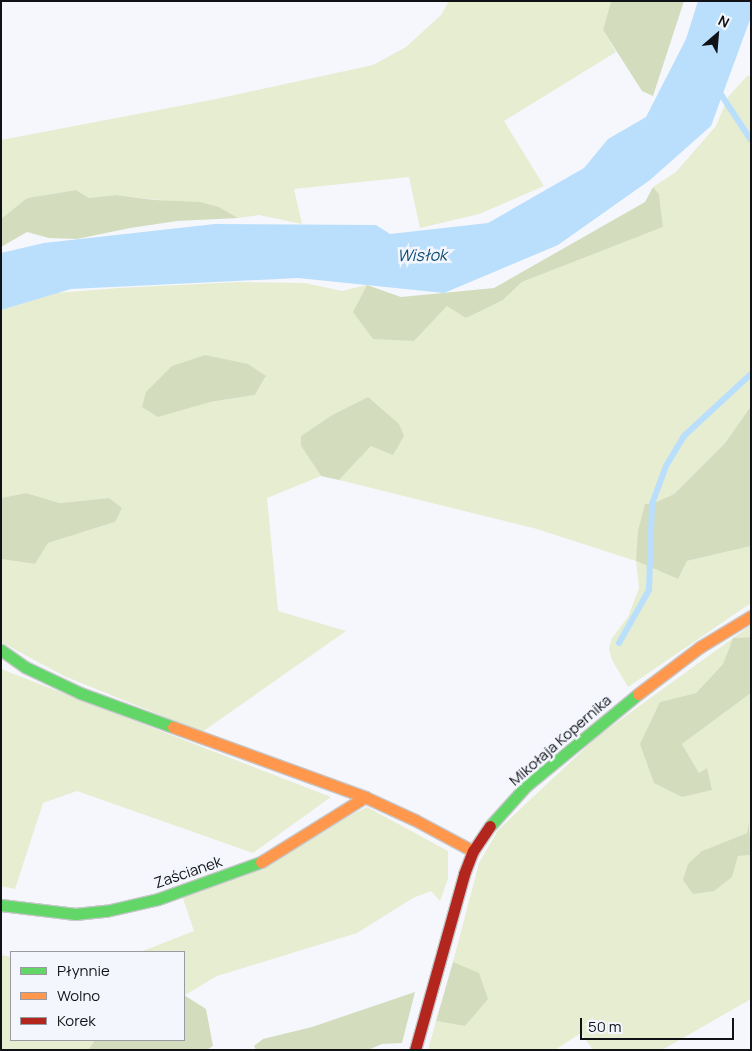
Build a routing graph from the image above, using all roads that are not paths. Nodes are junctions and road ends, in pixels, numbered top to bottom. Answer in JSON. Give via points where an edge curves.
{"nodes":[{"id":1,"x":751,"y":616,"type":"edge"},
{"id":2,"x":1,"y":650,"type":"edge"},
{"id":3,"x":365,"y":797,"type":"junction"},
{"id":4,"x":473,"y":851,"type":"junction"},
{"id":5,"x":1,"y":905,"type":"edge"},
{"id":6,"x":415,"y":1050,"type":"edge"}],
"edges":[{"from":1,"to":4,"type":"street","name":"Mikołaja Kopernika","via":[[700,647],[591,730],[526,786],[489,827]]},
{"from":2,"to":3,"type":"street","via":[[25,666],[80,692]]},
{"from":3,"to":4,"type":"street"},
{"from":3,"to":5,"type":"street","name":"Zaścianek","via":[[261,862],[158,900],[75,914]]},
{"from":4,"to":6,"type":"street","name":"Mikołaja Kopernika"}]}
